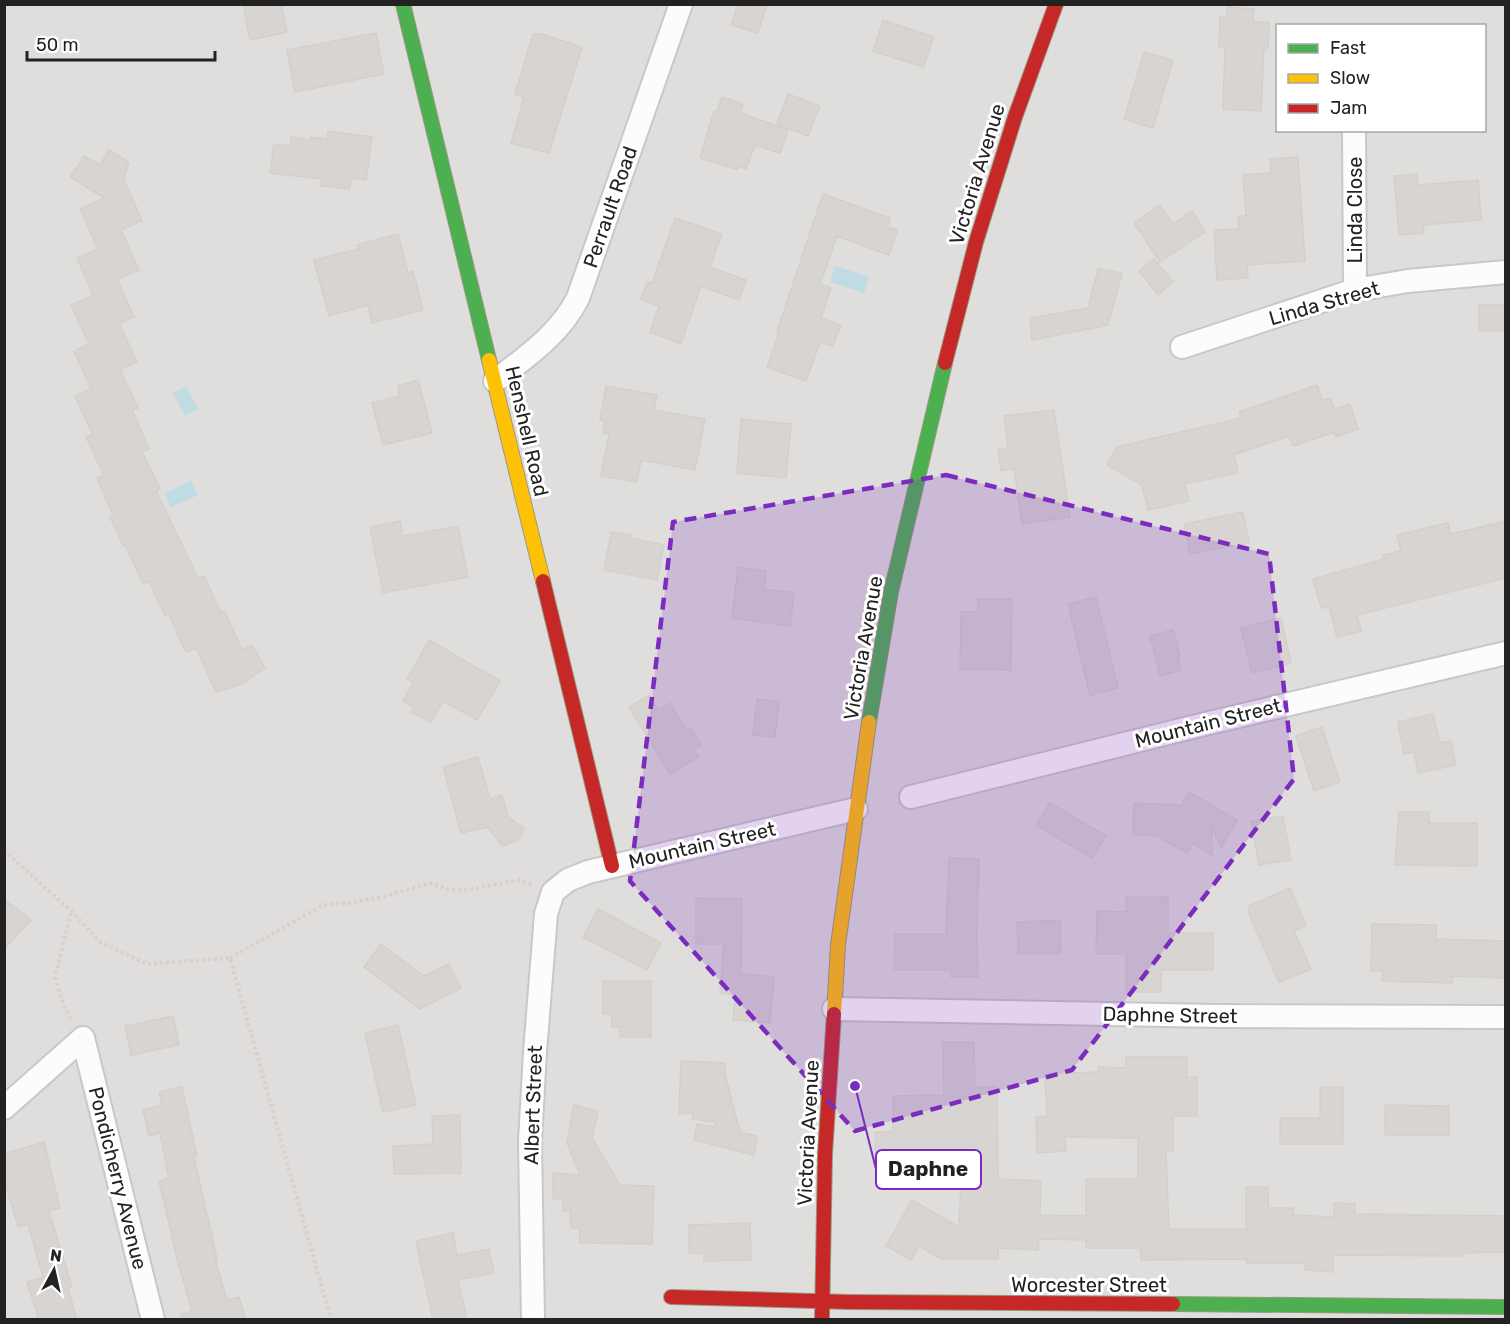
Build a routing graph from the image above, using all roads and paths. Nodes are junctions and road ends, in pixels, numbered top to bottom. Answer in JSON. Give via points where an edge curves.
{"nodes":[{"id":1,"x":403,"y":4,"type":"edge"},
{"id":2,"x":681,"y":4,"type":"edge"},
{"id":3,"x":1056,"y":4,"type":"edge"},
{"id":4,"x":1354,"y":132,"type":"edge"},
{"id":5,"x":1506,"y":272,"type":"edge"},
{"id":6,"x":1355,"y":290,"type":"junction"},
{"id":7,"x":1182,"y":347,"type":"dead end"},
{"id":8,"x":495,"y":381,"type":"junction"},
{"id":9,"x":1506,"y":653,"type":"edge"},
{"id":10,"x":911,"y":797,"type":"dead end"},
{"id":11,"x":856,"y":808,"type":"junction"},
{"id":12,"x":4,"y":850,"type":"edge"},
{"id":13,"x":612,"y":866,"type":"junction"},
{"id":14,"x":554,"y":892,"type":"junction"},
{"id":15,"x":72,"y":912,"type":"junction"},
{"id":16,"x":230,"y":958,"type":"junction"},
{"id":17,"x":834,"y":1009,"type":"junction"},
{"id":18,"x":1506,"y":1017,"type":"edge"},
{"id":19,"x":83,"y":1038,"type":"junction"},
{"id":20,"x":4,"y":1108,"type":"edge"},
{"id":21,"x":671,"y":1297,"type":"dead end"},
{"id":22,"x":821,"y":1301,"type":"junction"},
{"id":23,"x":1506,"y":1307,"type":"edge"},
{"id":24,"x":153,"y":1320,"type":"edge"},
{"id":25,"x":331,"y":1320,"type":"edge"},
{"id":26,"x":533,"y":1320,"type":"edge"},
{"id":27,"x":822,"y":1320,"type":"edge"}],
"edges":[{"from":1,"to":8,"type":"street","name":"Henshell Road"},
{"from":2,"to":8,"type":"street","name":"Perrault Road","via":[[578,298],[556,331]]},
{"from":3,"to":11,"type":"street","name":"Victoria Avenue","via":[[976,242],[939,386],[891,592]]},
{"from":4,"to":6,"type":"street","name":"Linda Close"},
{"from":5,"to":6,"type":"street","name":"Linda Street"},
{"from":6,"to":7,"type":"street","name":"Linda Street"},
{"from":8,"to":13,"type":"street","name":"Henshell Road"},
{"from":9,"to":10,"type":"street","name":"Mountain Street"},
{"from":11,"to":13,"type":"street","name":"Mountain Street"},
{"from":11,"to":17,"type":"street","name":"Victoria Avenue"},
{"from":12,"to":15,"type":"path"},
{"from":13,"to":14,"type":"street","name":"Mountain Street","via":[[576,876]]},
{"from":14,"to":16,"type":"path","via":[[519,880],[467,890],[450,890],[430,883],[382,897],[323,905]]},
{"from":14,"to":26,"type":"street","name":"Albert Street","via":[[546,914],[534,1052],[530,1141]]},
{"from":15,"to":16,"type":"path","via":[[100,942],[147,964]]},
{"from":15,"to":19,"type":"path","via":[[55,977],[64,1007]]},
{"from":16,"to":25,"type":"path"},
{"from":17,"to":18,"type":"street","name":"Daphne Street"},
{"from":17,"to":22,"type":"street","name":"Victoria Avenue"},
{"from":19,"to":20,"type":"street"},
{"from":19,"to":24,"type":"street","name":"Pondicherry Avenue"},
{"from":21,"to":22,"type":"street","name":"Worcester Street"},
{"from":22,"to":23,"type":"street","name":"Worcester Street"},
{"from":22,"to":27,"type":"street","name":"Victoria Avenue"}]}
